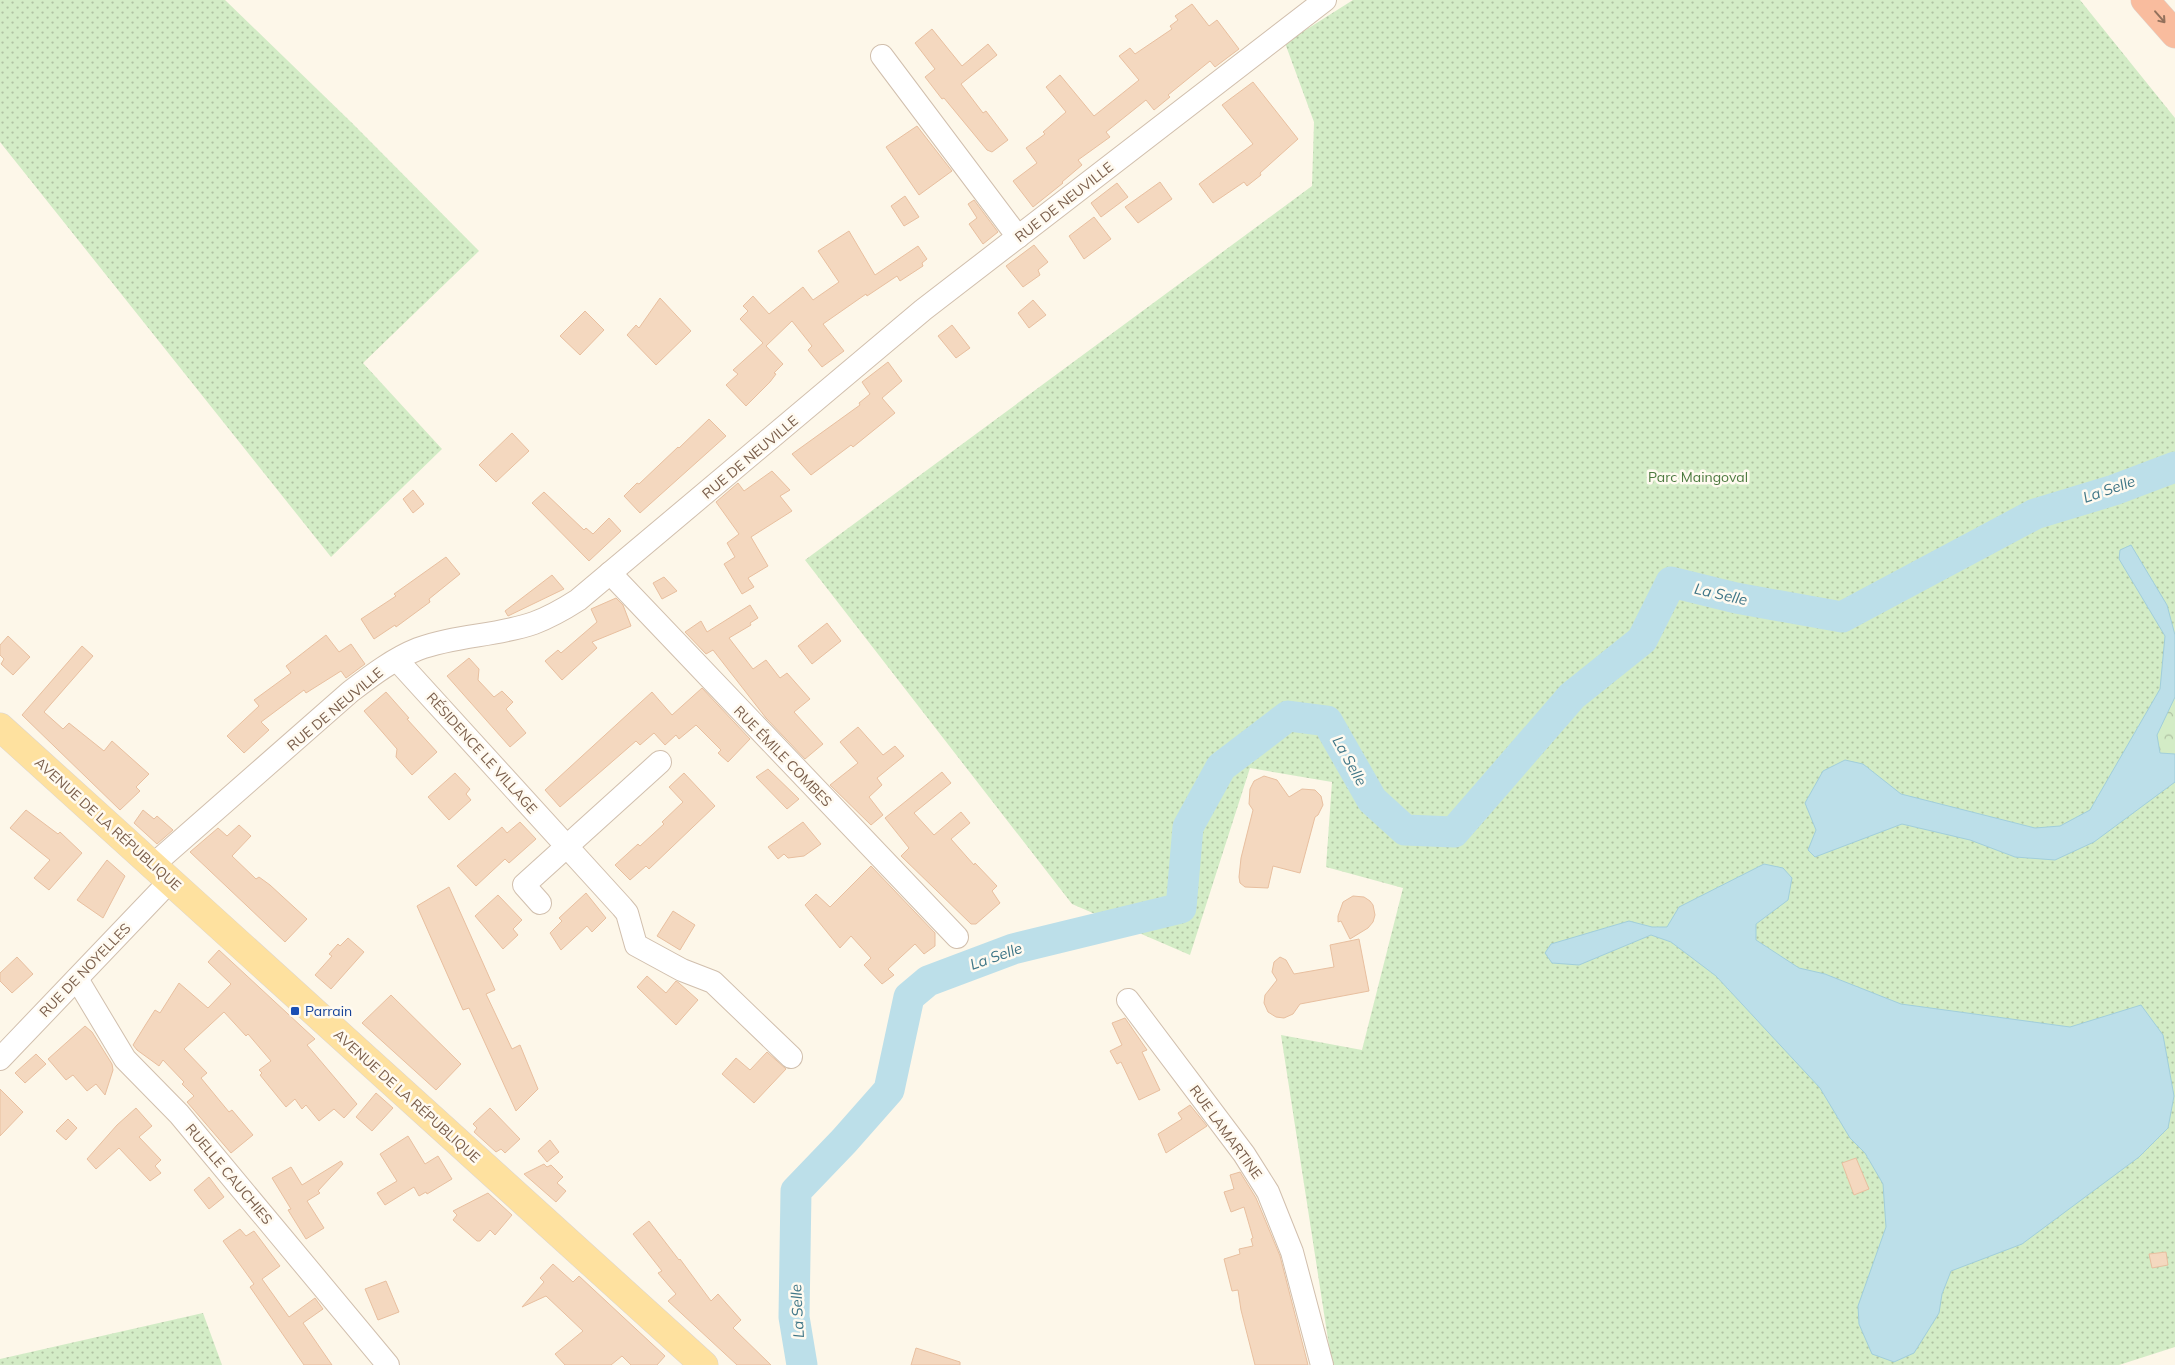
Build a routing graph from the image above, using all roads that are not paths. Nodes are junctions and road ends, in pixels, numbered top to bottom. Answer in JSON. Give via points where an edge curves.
{"nodes":[{"id":1,"x":1325,"y":0,"type":"edge"},
{"id":2,"x":2144,"y":0,"type":"edge"},
{"id":3,"x":2175,"y":34,"type":"edge"},
{"id":4,"x":882,"y":56,"type":"dead end"},
{"id":5,"x":1018,"y":237,"type":"junction"},
{"id":6,"x":610,"y":573,"type":"junction"},
{"id":7,"x":397,"y":660,"type":"junction"},
{"id":8,"x":0,"y":727,"type":"edge"},
{"id":9,"x":660,"y":762,"type":"dead end"},
{"id":10,"x":567,"y":846,"type":"junction"},
{"id":11,"x":162,"y":873,"type":"junction"},
{"id":12,"x":540,"y":903,"type":"dead end"},
{"id":13,"x":957,"y":937,"type":"dead end"},
{"id":14,"x":76,"y":979,"type":"junction"},
{"id":15,"x":1128,"y":1000,"type":"dead end"},
{"id":16,"x":791,"y":1057,"type":"dead end"},
{"id":17,"x":0,"y":1059,"type":"edge"},
{"id":18,"x":388,"y":1365,"type":"edge"},
{"id":19,"x":704,"y":1365,"type":"edge"},
{"id":20,"x":1322,"y":1365,"type":"edge"}],
"edges":[{"from":1,"to":5,"type":"street","name":"RUE DE NEUVILLE"},
{"from":2,"to":3,"type":"highway","one_way":true},
{"from":4,"to":5,"type":"street"},
{"from":5,"to":6,"type":"street","name":"RUE DE NEUVILLE","via":[[923,310]]},
{"from":6,"to":7,"type":"street","name":"RUE DE NEUVILLE","via":[[578,600],[539,621],[431,645]]},
{"from":6,"to":13,"type":"street","name":"RUE ÉMILE COMBES"},
{"from":7,"to":10,"type":"street","name":"RÉSIDENCE LE VILLAGE"},
{"from":7,"to":11,"type":"street","name":"RUE DE NEUVILLE","via":[[350,692]]},
{"from":8,"to":11,"type":"main road","name":"AVENUE DE LA RÉPUBLIQUE"},
{"from":9,"to":10,"type":"street"},
{"from":10,"to":12,"type":"street","via":[[524,885]]},
{"from":10,"to":16,"type":"street","name":"RÉSIDENCE LE VILLAGE","via":[[627,913],[636,945],[719,986]]},
{"from":11,"to":14,"type":"street","name":"RUE DE NOYELLES"},
{"from":11,"to":19,"type":"main road","name":"AVENUE DE LA RÉPUBLIQUE"},
{"from":14,"to":17,"type":"street","name":"RUE DE NOYELLES"},
{"from":14,"to":18,"type":"street","name":"RUELLE CAUCHIES","via":[[125,1059],[179,1114]]},
{"from":15,"to":20,"type":"street","name":"RUE LAMARTINE","via":[[1244,1154],[1268,1192],[1292,1252]]}]}
